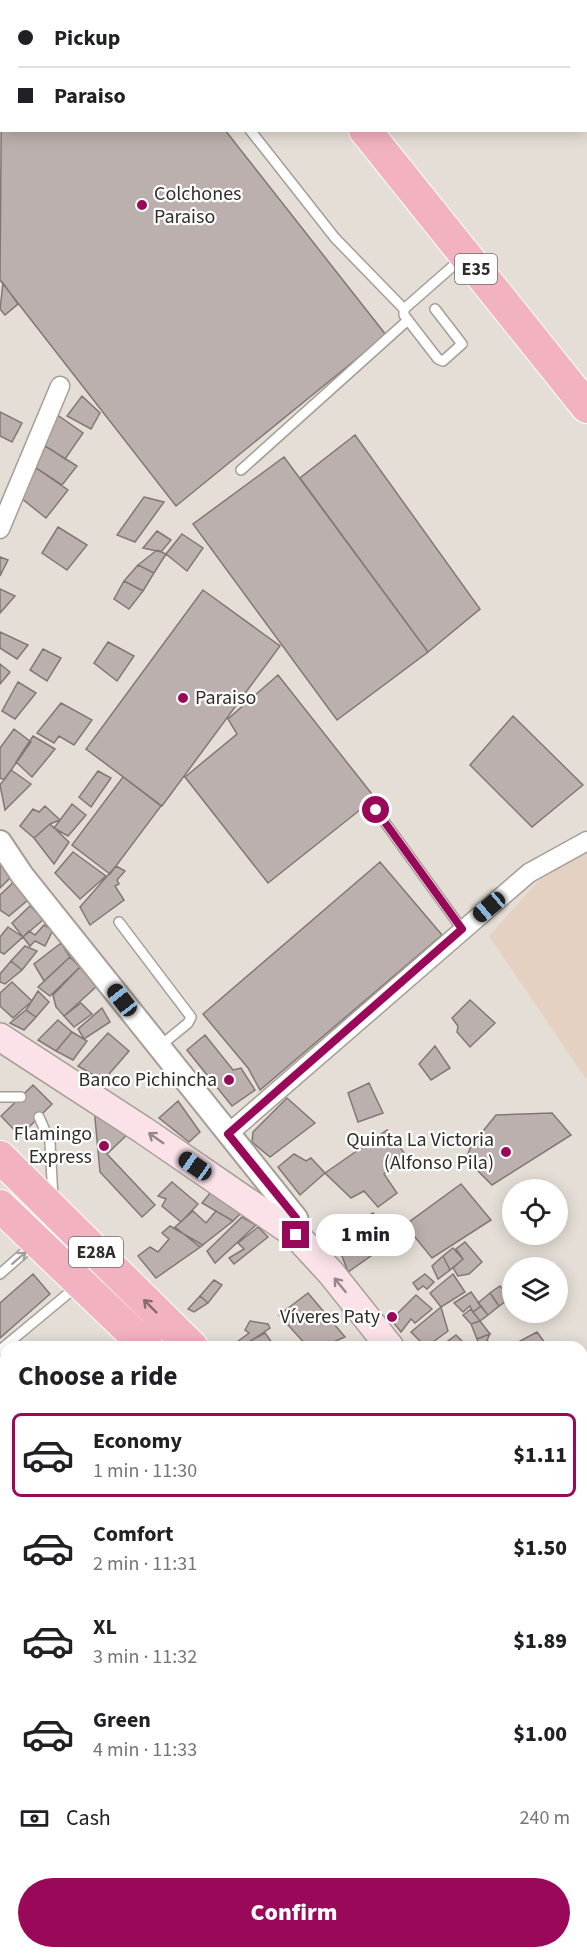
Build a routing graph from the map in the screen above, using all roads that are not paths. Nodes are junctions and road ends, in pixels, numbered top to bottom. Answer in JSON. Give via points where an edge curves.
{"nodes":[{"id":1,"x":252,"y":132,"type":"edge"},
{"id":2,"x":367,"y":132,"type":"edge"},
{"id":3,"x":465,"y":255,"type":"junction"},
{"id":4,"x":404,"y":309,"type":"junction"},
{"id":5,"x":435,"y":309,"type":"dead end"},
{"id":6,"x":408,"y":320,"type":"junction"},
{"id":7,"x":60,"y":386,"type":"dead end"},
{"id":8,"x":587,"y":406,"type":"edge"},
{"id":9,"x":241,"y":470,"type":"dead end"},
{"id":10,"x":0,"y":529,"type":"edge"},
{"id":11,"x":376,"y":810,"type":"dead end"},
{"id":12,"x":587,"y":841,"type":"edge"},
{"id":13,"x":0,"y":842,"type":"edge"},
{"id":14,"x":119,"y":922,"type":"dead end"},
{"id":15,"x":462,"y":929,"type":"junction"},
{"id":16,"x":0,"y":1037,"type":"edge"},
{"id":17,"x":158,"y":1047,"type":"junction"},
{"id":18,"x":0,"y":1097,"type":"edge"},
{"id":19,"x":21,"y":1097,"type":"dead end"},
{"id":20,"x":39,"y":1117,"type":"dead end"},
{"id":21,"x":228,"y":1134,"type":"junction"},
{"id":22,"x":0,"y":1157,"type":"edge"},
{"id":23,"x":2,"y":1210,"type":"edge"},
{"id":24,"x":54,"y":1210,"type":"junction"},
{"id":25,"x":296,"y":1235,"type":"junction"},
{"id":26,"x":37,"y":1241,"type":"junction"},
{"id":27,"x":0,"y":1274,"type":"edge"},
{"id":28,"x":80,"y":1284,"type":"junction"},
{"id":29,"x":11,"y":1341,"type":"edge"},
{"id":30,"x":141,"y":1341,"type":"edge"},
{"id":31,"x":186,"y":1341,"type":"edge"},
{"id":32,"x":385,"y":1341,"type":"edge"}],
"edges":[{"from":1,"to":4,"type":"lane","via":[[334,238]]},
{"from":2,"to":3,"type":"highway","number":"E35"},
{"from":3,"to":4,"type":"lane"},
{"from":3,"to":8,"type":"highway","number":"E35"},
{"from":4,"to":6,"type":"lane"},
{"from":5,"to":6,"type":"lane","via":[[462,344],[443,361]]},
{"from":6,"to":9,"type":"lane"},
{"from":7,"to":10,"type":"street"},
{"from":11,"to":15,"type":"lane"},
{"from":12,"to":15,"type":"street","via":[[529,873]]},
{"from":13,"to":17,"type":"street"},
{"from":14,"to":17,"type":"lane","via":[[191,1017]]},
{"from":15,"to":21,"type":"street"},
{"from":25,"to":16,"type":"main road","one_way":true},
{"from":17,"to":21,"type":"street"},
{"from":18,"to":19,"type":"lane"},
{"from":20,"to":24,"type":"lane","via":[[50,1142]]},
{"from":21,"to":25,"type":"street","via":[[296,1218]]},
{"from":22,"to":24,"type":"highway","number":"E28A"},
{"from":23,"to":26,"type":"highway","number":"E28A"},
{"from":31,"to":24,"type":"highway","number":"E28A","one_way":true},
{"from":32,"to":25,"type":"main road","one_way":true},
{"from":27,"to":26,"type":"lane","one_way":true},
{"from":26,"to":28,"type":"highway","number":"E28A"},
{"from":28,"to":29,"type":"lane"},
{"from":28,"to":30,"type":"highway","number":"E28A"}]}
